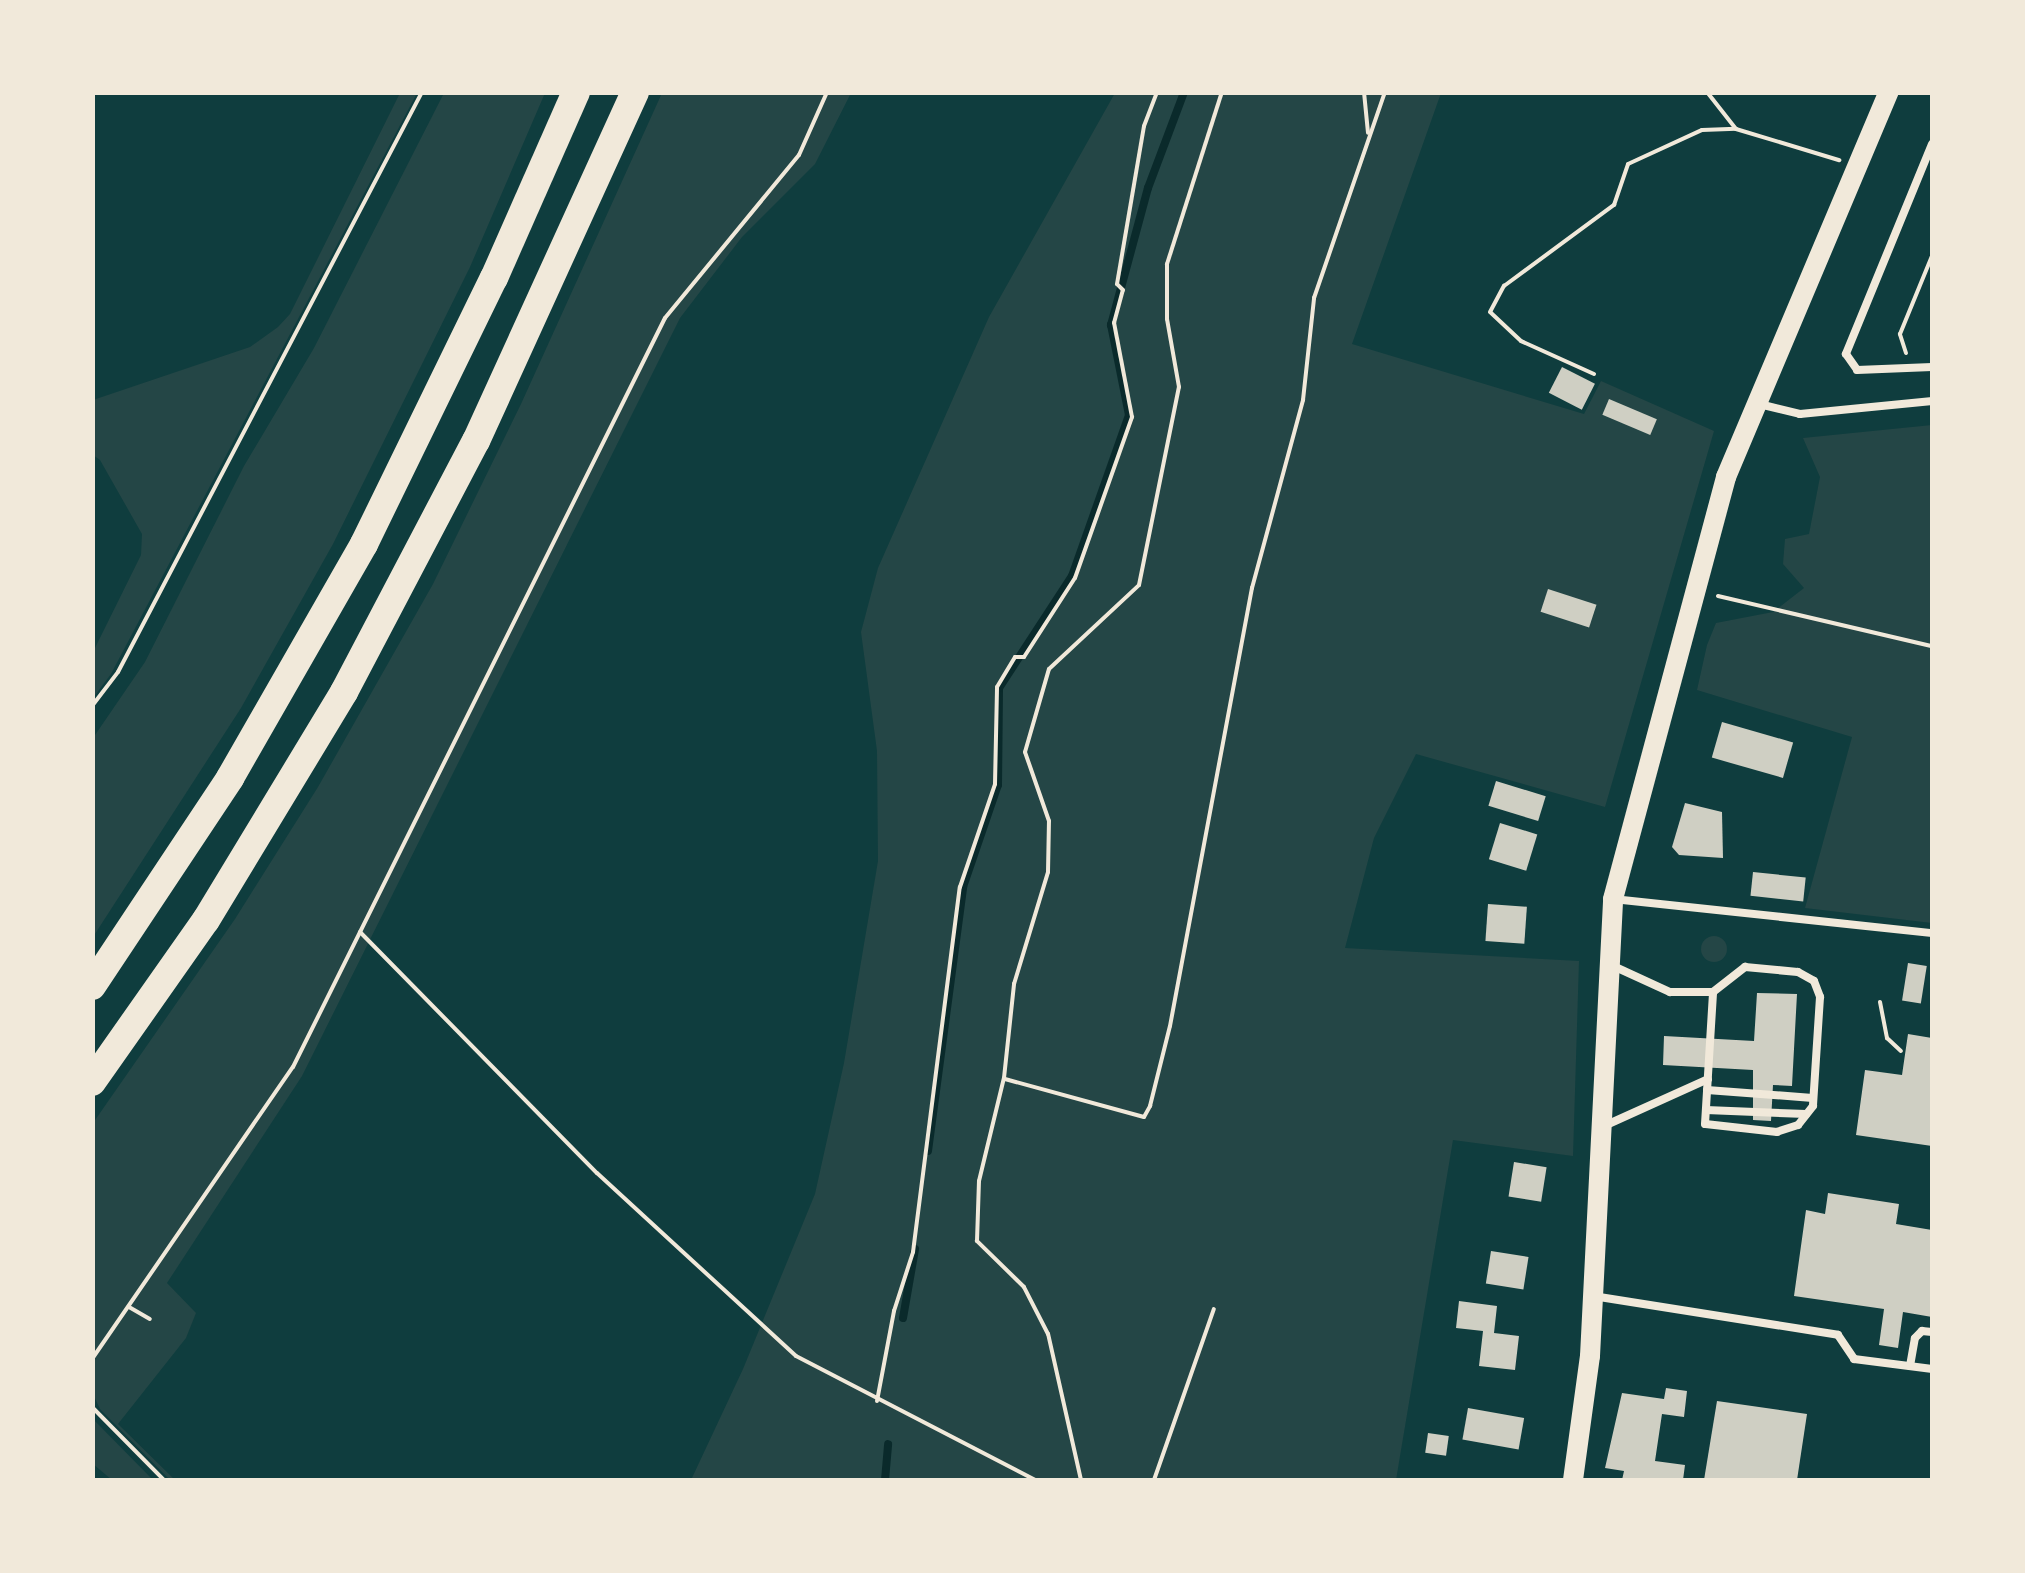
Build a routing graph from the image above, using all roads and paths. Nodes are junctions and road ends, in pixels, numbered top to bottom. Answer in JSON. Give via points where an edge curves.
{"nodes":[{"id":1,"x":422,"y":92,"type":"edge"},
{"id":2,"x":576,"y":92,"type":"edge"},
{"id":3,"x":634,"y":92,"type":"edge"},
{"id":4,"x":827,"y":92,"type":"edge"},
{"id":5,"x":1158,"y":92,"type":"edge"},
{"id":6,"x":1222,"y":92,"type":"edge"},
{"id":7,"x":1364,"y":92,"type":"edge"},
{"id":8,"x":1385,"y":92,"type":"edge"},
{"id":9,"x":1706,"y":92,"type":"edge"},
{"id":10,"x":1889,"y":92,"type":"edge"},
{"id":11,"x":1736,"y":129,"type":"junction"},
{"id":12,"x":1368,"y":137,"type":"junction"},
{"id":13,"x":1932,"y":144,"type":"edge"},
{"id":14,"x":1858,"y":165,"type":"junction"},
{"id":15,"x":1932,"y":256,"type":"edge"},
{"id":16,"x":1906,"y":353,"type":"dead end"},
{"id":17,"x":1932,"y":366,"type":"edge"},
{"id":18,"x":1594,"y":374,"type":"dead end"},
{"id":19,"x":1932,"y":401,"type":"edge"},
{"id":20,"x":1756,"y":403,"type":"junction"},
{"id":21,"x":1694,"y":589,"type":"junction"},
{"id":22,"x":1932,"y":646,"type":"edge"},
{"id":23,"x":92,"y":706,"type":"edge"},
{"id":24,"x":1613,"y":899,"type":"junction"},
{"id":25,"x":360,"y":932,"type":"junction"},
{"id":26,"x":1932,"y":934,"type":"edge"},
{"id":27,"x":1606,"y":963,"type":"junction"},
{"id":28,"x":92,"y":986,"type":"edge"},
{"id":29,"x":1713,"y":992,"type":"junction"},
{"id":30,"x":1880,"y":1002,"type":"dead end"},
{"id":31,"x":1902,"y":1051,"type":"dead end"},
{"id":32,"x":1004,"y":1078,"type":"junction"},
{"id":33,"x":1708,"y":1079,"type":"junction"},
{"id":34,"x":92,"y":1082,"type":"edge"},
{"id":35,"x":1707,"y":1090,"type":"junction"},
{"id":36,"x":1813,"y":1098,"type":"junction"},
{"id":37,"x":1706,"y":1110,"type":"junction"},
{"id":38,"x":1807,"y":1114,"type":"junction"},
{"id":39,"x":1600,"y":1128,"type":"junction"},
{"id":40,"x":1592,"y":1296,"type":"junction"},
{"id":41,"x":129,"y":1307,"type":"junction"},
{"id":42,"x":1214,"y":1309,"type":"dead end"},
{"id":43,"x":150,"y":1319,"type":"dead end"},
{"id":44,"x":1932,"y":1332,"type":"edge"},
{"id":45,"x":92,"y":1359,"type":"edge"},
{"id":46,"x":1910,"y":1366,"type":"junction"},
{"id":47,"x":1932,"y":1370,"type":"edge"},
{"id":48,"x":877,"y":1401,"type":"junction"},
{"id":49,"x":92,"y":1407,"type":"edge"},
{"id":50,"x":164,"y":1480,"type":"edge"},
{"id":51,"x":1035,"y":1480,"type":"edge"},
{"id":52,"x":1081,"y":1480,"type":"edge"},
{"id":53,"x":1154,"y":1480,"type":"edge"},
{"id":54,"x":1573,"y":1480,"type":"edge"}],
"edges":[{"from":1,"to":23,"type":"path","via":[[118,672]]},
{"from":2,"to":28,"type":"highway","via":[[364,544],[230,778]]},
{"from":3,"to":34,"type":"highway","via":[[484,424],[344,692],[206,920]]},
{"from":4,"to":25,"type":"path","via":[[799,155],[665,318]]},
{"from":5,"to":48,"type":"path","via":[[1144,126],[1117,284],[1123,290],[1114,323],[1132,417],[1075,578],[997,686],[995,784],[960,887],[912,1252]]},
{"from":6,"to":32,"type":"path","via":[[1167,264],[1167,319],[1179,387],[1140,586],[1049,669],[1025,752],[1049,821],[1048,872],[1014,984]]},
{"from":7,"to":12,"type":"path"},
{"from":8,"to":12,"type":"path"},
{"from":9,"to":11,"type":"path"},
{"from":10,"to":14,"type":"main road"},
{"from":11,"to":14,"type":"path"},
{"from":11,"to":18,"type":"path","via":[[1702,130],[1628,164],[1614,205],[1504,286],[1490,312],[1521,341]]},
{"from":12,"to":32,"type":"path","via":[[1314,298],[1303,400],[1252,588],[1150,1106],[1144,1118]]},
{"from":13,"to":17,"type":"lane","via":[[1846,354],[1857,370]]},
{"from":14,"to":20,"type":"main road"},
{"from":15,"to":16,"type":"path","via":[[1900,334]]},
{"from":19,"to":20,"type":"lane","via":[[1800,414]]},
{"from":20,"to":21,"type":"main road"},
{"from":21,"to":22,"type":"path"},
{"from":21,"to":24,"type":"main road"},
{"from":24,"to":26,"type":"lane"},
{"from":24,"to":27,"type":"main road"},
{"from":25,"to":41,"type":"path","via":[[292,1067]]},
{"from":25,"to":48,"type":"path","via":[[597,1174],[796,1356]]},
{"from":27,"to":29,"type":"lane","via":[[1670,992]]},
{"from":27,"to":39,"type":"main road"},
{"from":29,"to":33,"type":"lane"},
{"from":29,"to":36,"type":"lane","via":[[1745,967],[1798,972],[1814,981],[1820,996]]},
{"from":30,"to":31,"type":"path","via":[[1887,1038]]},
{"from":32,"to":52,"type":"path","via":[[979,1181],[977,1241],[1024,1288],[1048,1334]]},
{"from":33,"to":35,"type":"lane"},
{"from":33,"to":39,"type":"lane"},
{"from":35,"to":36,"type":"lane"},
{"from":35,"to":37,"type":"lane"},
{"from":36,"to":38,"type":"lane"},
{"from":37,"to":38,"type":"lane"},
{"from":37,"to":38,"type":"lane","via":[[1705,1124],[1777,1132]]},
{"from":39,"to":40,"type":"main road"},
{"from":40,"to":46,"type":"lane","via":[[1838,1335],[1854,1359]]},
{"from":40,"to":54,"type":"main road"},
{"from":41,"to":43,"type":"path"},
{"from":41,"to":45,"type":"path"},
{"from":42,"to":53,"type":"path"},
{"from":44,"to":46,"type":"lane","via":[[1916,1338]]},
{"from":46,"to":47,"type":"lane"},
{"from":48,"to":51,"type":"path"},
{"from":49,"to":50,"type":"path"}]}
